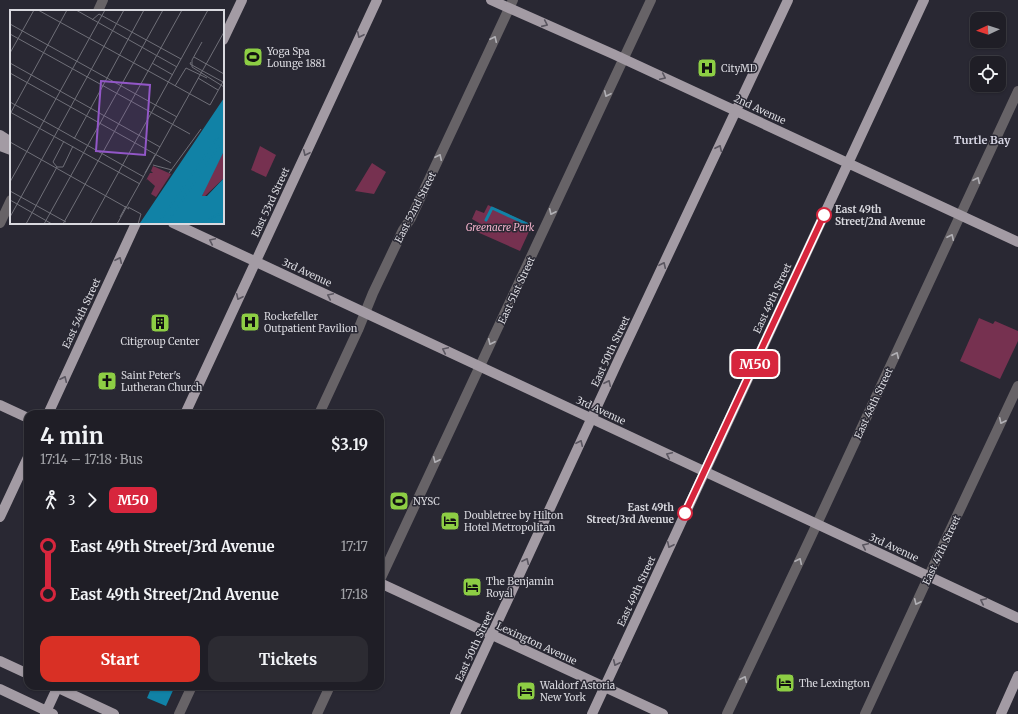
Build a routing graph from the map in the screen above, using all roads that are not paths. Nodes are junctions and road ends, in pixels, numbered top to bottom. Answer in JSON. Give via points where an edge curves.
{"nodes":[{"id":1,"x":103,"y":0,"type":"edge"},
{"id":2,"x":242,"y":0,"type":"edge"},
{"id":3,"x":377,"y":0,"type":"edge"},
{"id":4,"x":491,"y":0,"type":"edge"},
{"id":5,"x":652,"y":0,"type":"edge"},
{"id":6,"x":788,"y":0,"type":"edge"},
{"id":7,"x":924,"y":0,"type":"edge"},
{"id":8,"x":511,"y":4,"type":"edge"},
{"id":9,"x":98,"y":10,"type":"edge"},
{"id":10,"x":224,"y":38,"type":"edge"},
{"id":11,"x":624,"y":59,"type":"junction"},
{"id":12,"x":1018,"y":91,"type":"edge"},
{"id":13,"x":736,"y":111,"type":"junction"},
{"id":14,"x":0,"y":135,"type":"edge"},
{"id":15,"x":10,"y":141,"type":"edge"},
{"id":16,"x":0,"y":146,"type":"edge"},
{"id":17,"x":10,"y":150,"type":"edge"},
{"id":18,"x":848,"y":164,"type":"junction"},
{"id":19,"x":10,"y":202,"type":"edge"},
{"id":20,"x":961,"y":216,"type":"junction"},
{"id":21,"x":0,"y":223,"type":"edge"},
{"id":22,"x":136,"y":224,"type":"edge"},
{"id":23,"x":175,"y":224,"type":"edge"},
{"id":24,"x":1018,"y":242,"type":"edge"},
{"id":25,"x":256,"y":262,"type":"junction"},
{"id":26,"x":365,"y":313,"type":"junction"},
{"id":27,"x":480,"y":366,"type":"junction"},
{"id":28,"x":1018,"y":386,"type":"edge"},
{"id":29,"x":0,"y":405,"type":"edge"},
{"id":30,"x":50,"y":410,"type":"edge"},
{"id":31,"x":187,"y":410,"type":"edge"},
{"id":32,"x":321,"y":410,"type":"edge"},
{"id":33,"x":24,"y":416,"type":"edge"},
{"id":34,"x":592,"y":419,"type":"junction"},
{"id":35,"x":24,"y":466,"type":"edge"},
{"id":36,"x":705,"y":471,"type":"junction"},
{"id":37,"x":0,"y":517,"type":"edge"},
{"id":38,"x":817,"y":524,"type":"junction"},
{"id":39,"x":384,"y":571,"type":"edge"},
{"id":40,"x":929,"y":576,"type":"junction"},
{"id":41,"x":384,"y":585,"type":"edge"},
{"id":42,"x":1018,"y":618,"type":"edge"},
{"id":43,"x":492,"y":635,"type":"junction"},
{"id":44,"x":0,"y":661,"type":"edge"},
{"id":45,"x":24,"y":672,"type":"edge"},
{"id":46,"x":1018,"y":676,"type":"edge"},
{"id":47,"x":604,"y":687,"type":"junction"},
{"id":48,"x":0,"y":689,"type":"edge"},
{"id":49,"x":55,"y":690,"type":"edge"},
{"id":50,"x":64,"y":690,"type":"edge"},
{"id":51,"x":190,"y":690,"type":"edge"},
{"id":52,"x":328,"y":690,"type":"edge"},
{"id":53,"x":48,"y":713,"type":"edge"},
{"id":54,"x":114,"y":714,"type":"edge"},
{"id":55,"x":179,"y":714,"type":"edge"},
{"id":56,"x":317,"y":714,"type":"edge"},
{"id":57,"x":455,"y":714,"type":"edge"},
{"id":58,"x":592,"y":714,"type":"edge"},
{"id":59,"x":663,"y":714,"type":"edge"},
{"id":60,"x":727,"y":714,"type":"edge"},
{"id":61,"x":865,"y":714,"type":"edge"},
{"id":62,"x":1001,"y":714,"type":"edge"}],
"edges":[{"from":1,"to":9,"type":"street"},
{"from":2,"to":10,"type":"main road"},
{"from":3,"to":25,"type":"main road","name":"East 53rd Street","one_way":true},
{"from":4,"to":8,"type":"main road","name":"2nd Avenue"},
{"from":5,"to":11,"type":"street","name":"East 51st Street"},
{"from":6,"to":13,"type":"main road","name":"East 50th Street"},
{"from":7,"to":18,"type":"main road","name":"East 49th Street"},
{"from":8,"to":11,"type":"main road","name":"2nd Avenue","one_way":true},
{"from":26,"to":8,"type":"street","name":"East 52nd Street","one_way":true},
{"from":11,"to":13,"type":"main road","name":"2nd Avenue","one_way":true},
{"from":11,"to":27,"type":"street","name":"East 51st Street","one_way":true},
{"from":20,"to":12,"type":"street","name":"East 48th Street","one_way":true},
{"from":13,"to":18,"type":"main road","name":"2nd Avenue"},
{"from":34,"to":13,"type":"main road","name":"East 50th Street","one_way":true},
{"from":14,"to":15,"type":"main road"},
{"from":16,"to":17,"type":"main road"},
{"from":18,"to":20,"type":"main road","name":"2nd Avenue"},
{"from":18,"to":36,"type":"main road","name":"East 49th Street"},
{"from":19,"to":21,"type":"street"},
{"from":20,"to":24,"type":"main road","name":"2nd Avenue"},
{"from":38,"to":20,"type":"street","name":"East 48th Street","one_way":true},
{"from":30,"to":22,"type":"main road","name":"East 54th Street","one_way":true},
{"from":25,"to":23,"type":"main road","name":"3rd Avenue","one_way":true},
{"from":26,"to":25,"type":"main road","name":"3rd Avenue","one_way":true},
{"from":25,"to":31,"type":"main road","name":"East 53rd Street","one_way":true},
{"from":27,"to":26,"type":"main road","name":"3rd Avenue","one_way":true},
{"from":26,"to":32,"type":"street","name":"East 52nd Street"},
{"from":27,"to":34,"type":"main road","name":"3rd Avenue"},
{"from":27,"to":39,"type":"street","name":"East 51st Street","one_way":true},
{"from":28,"to":40,"type":"street","name":"East 47th Street","one_way":true},
{"from":29,"to":33,"type":"main road"},
{"from":36,"to":34,"type":"main road","name":"3rd Avenue","one_way":true},
{"from":43,"to":34,"type":"main road","name":"East 50th Street","one_way":true},
{"from":35,"to":37,"type":"main road"},
{"from":36,"to":38,"type":"main road","name":"3rd Avenue"},
{"from":36,"to":47,"type":"main road","name":"East 49th Street","one_way":true},
{"from":40,"to":38,"type":"main road","name":"3rd Avenue","one_way":true},
{"from":60,"to":38,"type":"street","name":"East 48th Street","one_way":true},
{"from":42,"to":40,"type":"main road","name":"3rd Avenue","one_way":true},
{"from":40,"to":61,"type":"street","name":"East 47th Street","one_way":true},
{"from":41,"to":43,"type":"main road","name":"Lexington Avenue"},
{"from":43,"to":47,"type":"main road","name":"Lexington Avenue"},
{"from":43,"to":57,"type":"main road","name":"East 50th Street"},
{"from":44,"to":45,"type":"main road"},
{"from":46,"to":62,"type":"main road"},
{"from":47,"to":58,"type":"main road","name":"East 49th Street"},
{"from":47,"to":59,"type":"main road","name":"Lexington Avenue"},
{"from":48,"to":53,"type":"main road"},
{"from":49,"to":53,"type":"main road"},
{"from":50,"to":54,"type":"main road"},
{"from":51,"to":55,"type":"street"},
{"from":52,"to":56,"type":"street"}]}
